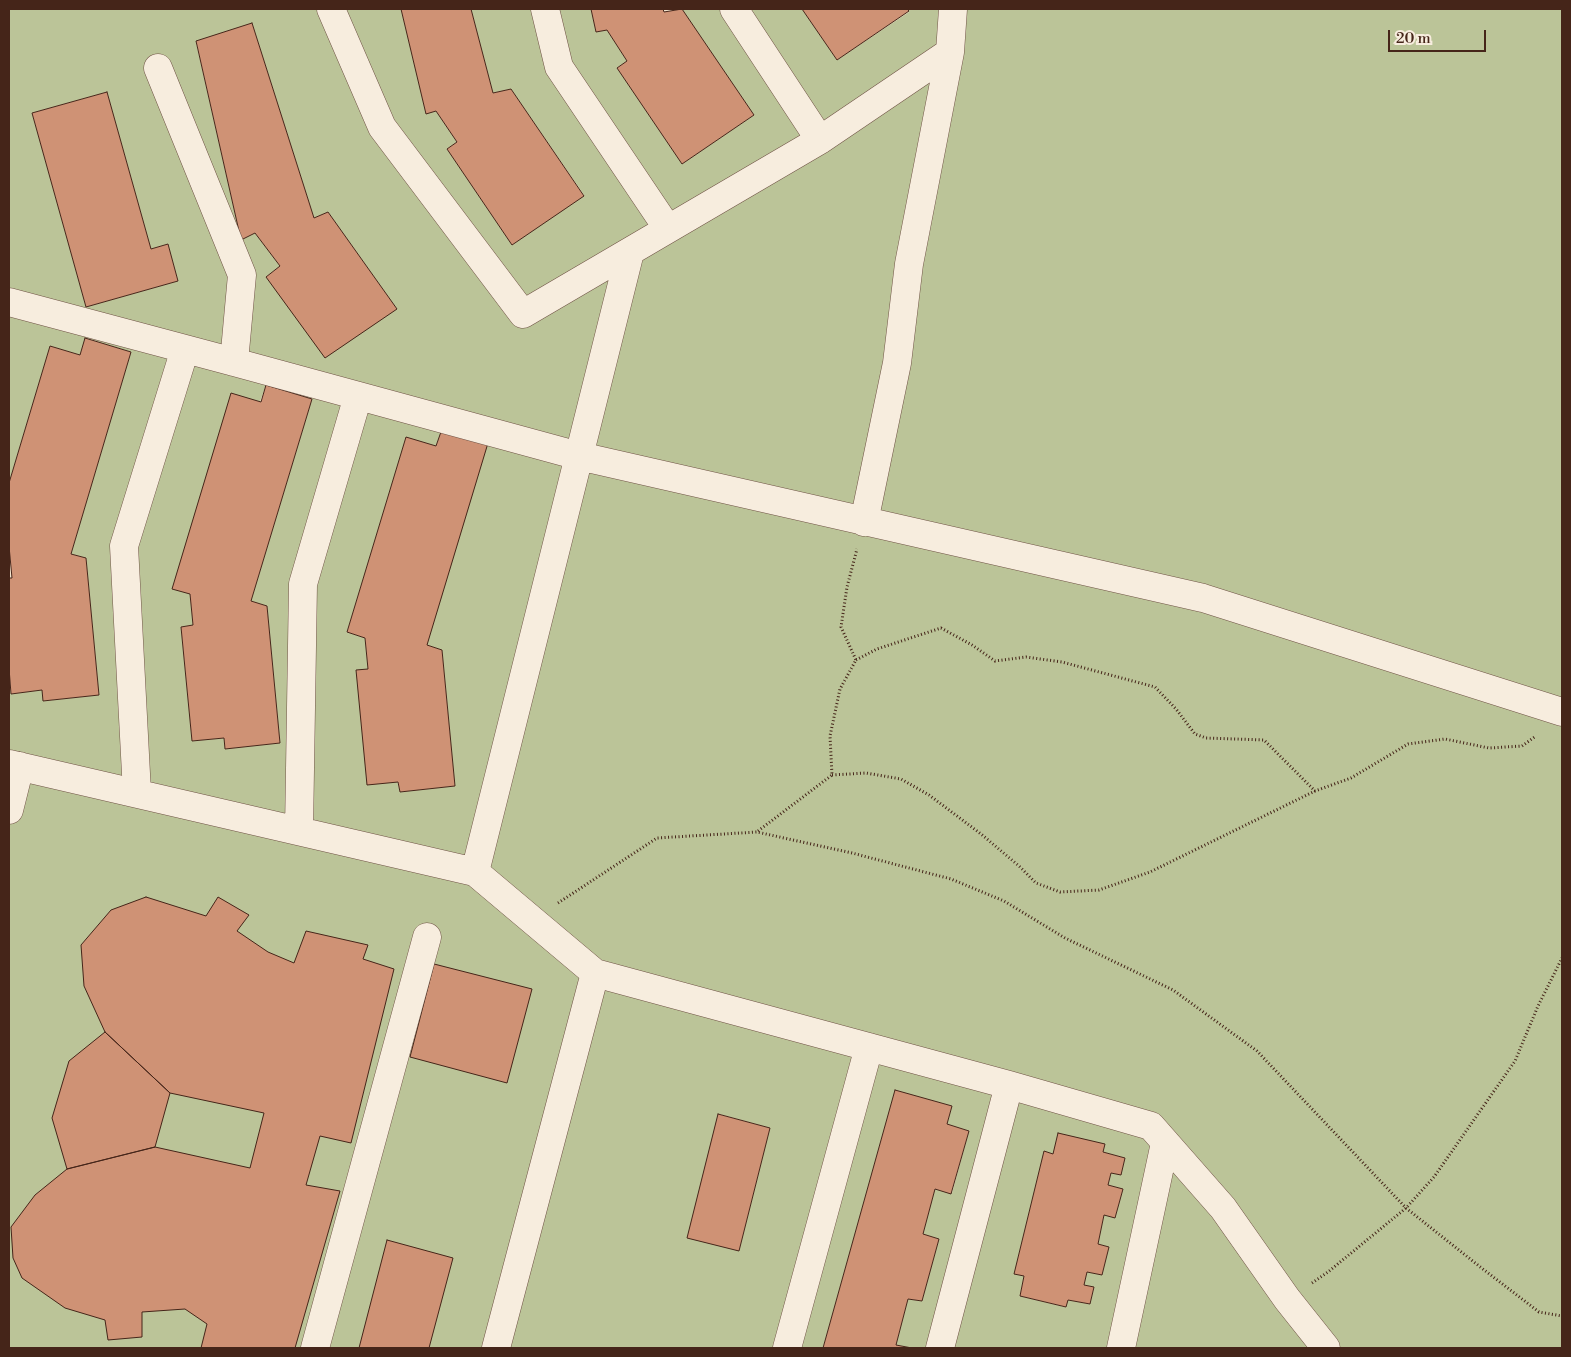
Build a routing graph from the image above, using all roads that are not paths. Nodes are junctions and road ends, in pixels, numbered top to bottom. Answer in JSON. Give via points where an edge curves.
{"nodes":[{"id":1,"x":331,"y":9,"type":"edge"},
{"id":2,"x":544,"y":9,"type":"edge"},
{"id":3,"x":734,"y":9,"type":"edge"},
{"id":4,"x":953,"y":9,"type":"edge"},
{"id":5,"x":950,"y":52,"type":"junction"},
{"id":6,"x":158,"y":68,"type":"dead end"},
{"id":7,"x":820,"y":140,"type":"junction"},
{"id":8,"x":668,"y":229,"type":"junction"},
{"id":9,"x":630,"y":252,"type":"junction"},
{"id":10,"x":9,"y":304,"type":"edge"},
{"id":11,"x":185,"y":349,"type":"junction"},
{"id":12,"x":234,"y":362,"type":"junction"},
{"id":13,"x":358,"y":396,"type":"junction"},
{"id":14,"x":579,"y":456,"type":"junction"},
{"id":15,"x":864,"y":522,"type":"junction"},
{"id":16,"x":1562,"y":712,"type":"edge"},
{"id":17,"x":14,"y":765,"type":"edge"},
{"id":18,"x":137,"y":793,"type":"junction"},
{"id":19,"x":9,"y":810,"type":"edge"},
{"id":20,"x":299,"y":831,"type":"junction"},
{"id":21,"x":475,"y":872,"type":"junction"},
{"id":22,"x":427,"y":937,"type":"dead end"},
{"id":23,"x":595,"y":973,"type":"junction"},
{"id":24,"x":869,"y":1047,"type":"junction"},
{"id":25,"x":1008,"y":1085,"type":"junction"},
{"id":26,"x":1165,"y":1142,"type":"junction"},
{"id":27,"x":1305,"y":1337,"type":"edge"},
{"id":28,"x":315,"y":1348,"type":"edge"},
{"id":29,"x":496,"y":1348,"type":"edge"},
{"id":30,"x":787,"y":1348,"type":"edge"},
{"id":31,"x":940,"y":1348,"type":"edge"},
{"id":32,"x":1121,"y":1348,"type":"edge"},
{"id":33,"x":1326,"y":1348,"type":"edge"}],
"edges":[{"from":1,"to":9,"type":"street","via":[[382,127],[523,314]]},
{"from":2,"to":8,"type":"street","via":[[558,67]]},
{"from":3,"to":7,"type":"street"},
{"from":4,"to":5,"type":"street"},
{"from":5,"to":7,"type":"street"},
{"from":5,"to":15,"type":"street","via":[[909,264],[898,362]]},
{"from":6,"to":12,"type":"street","via":[[242,275]]},
{"from":7,"to":8,"type":"street"},
{"from":8,"to":9,"type":"street"},
{"from":9,"to":14,"type":"street"},
{"from":10,"to":11,"type":"street"},
{"from":11,"to":12,"type":"street"},
{"from":11,"to":18,"type":"street","via":[[124,546]]},
{"from":12,"to":13,"type":"street"},
{"from":13,"to":14,"type":"street"},
{"from":13,"to":20,"type":"street","via":[[303,584]]},
{"from":14,"to":15,"type":"street"},
{"from":14,"to":21,"type":"street"},
{"from":15,"to":16,"type":"street","via":[[1203,598]]},
{"from":17,"to":18,"type":"street"},
{"from":17,"to":19,"type":"street"},
{"from":18,"to":20,"type":"street"},
{"from":20,"to":21,"type":"street"},
{"from":21,"to":23,"type":"street"},
{"from":22,"to":28,"type":"street"},
{"from":23,"to":24,"type":"street"},
{"from":23,"to":29,"type":"street"},
{"from":24,"to":25,"type":"street"},
{"from":24,"to":30,"type":"street"},
{"from":25,"to":26,"type":"street","via":[[1151,1126]]},
{"from":25,"to":31,"type":"street"},
{"from":26,"to":27,"type":"street","via":[[1223,1208],[1287,1299]]},
{"from":26,"to":32,"type":"street"},
{"from":27,"to":33,"type":"street"}]}
